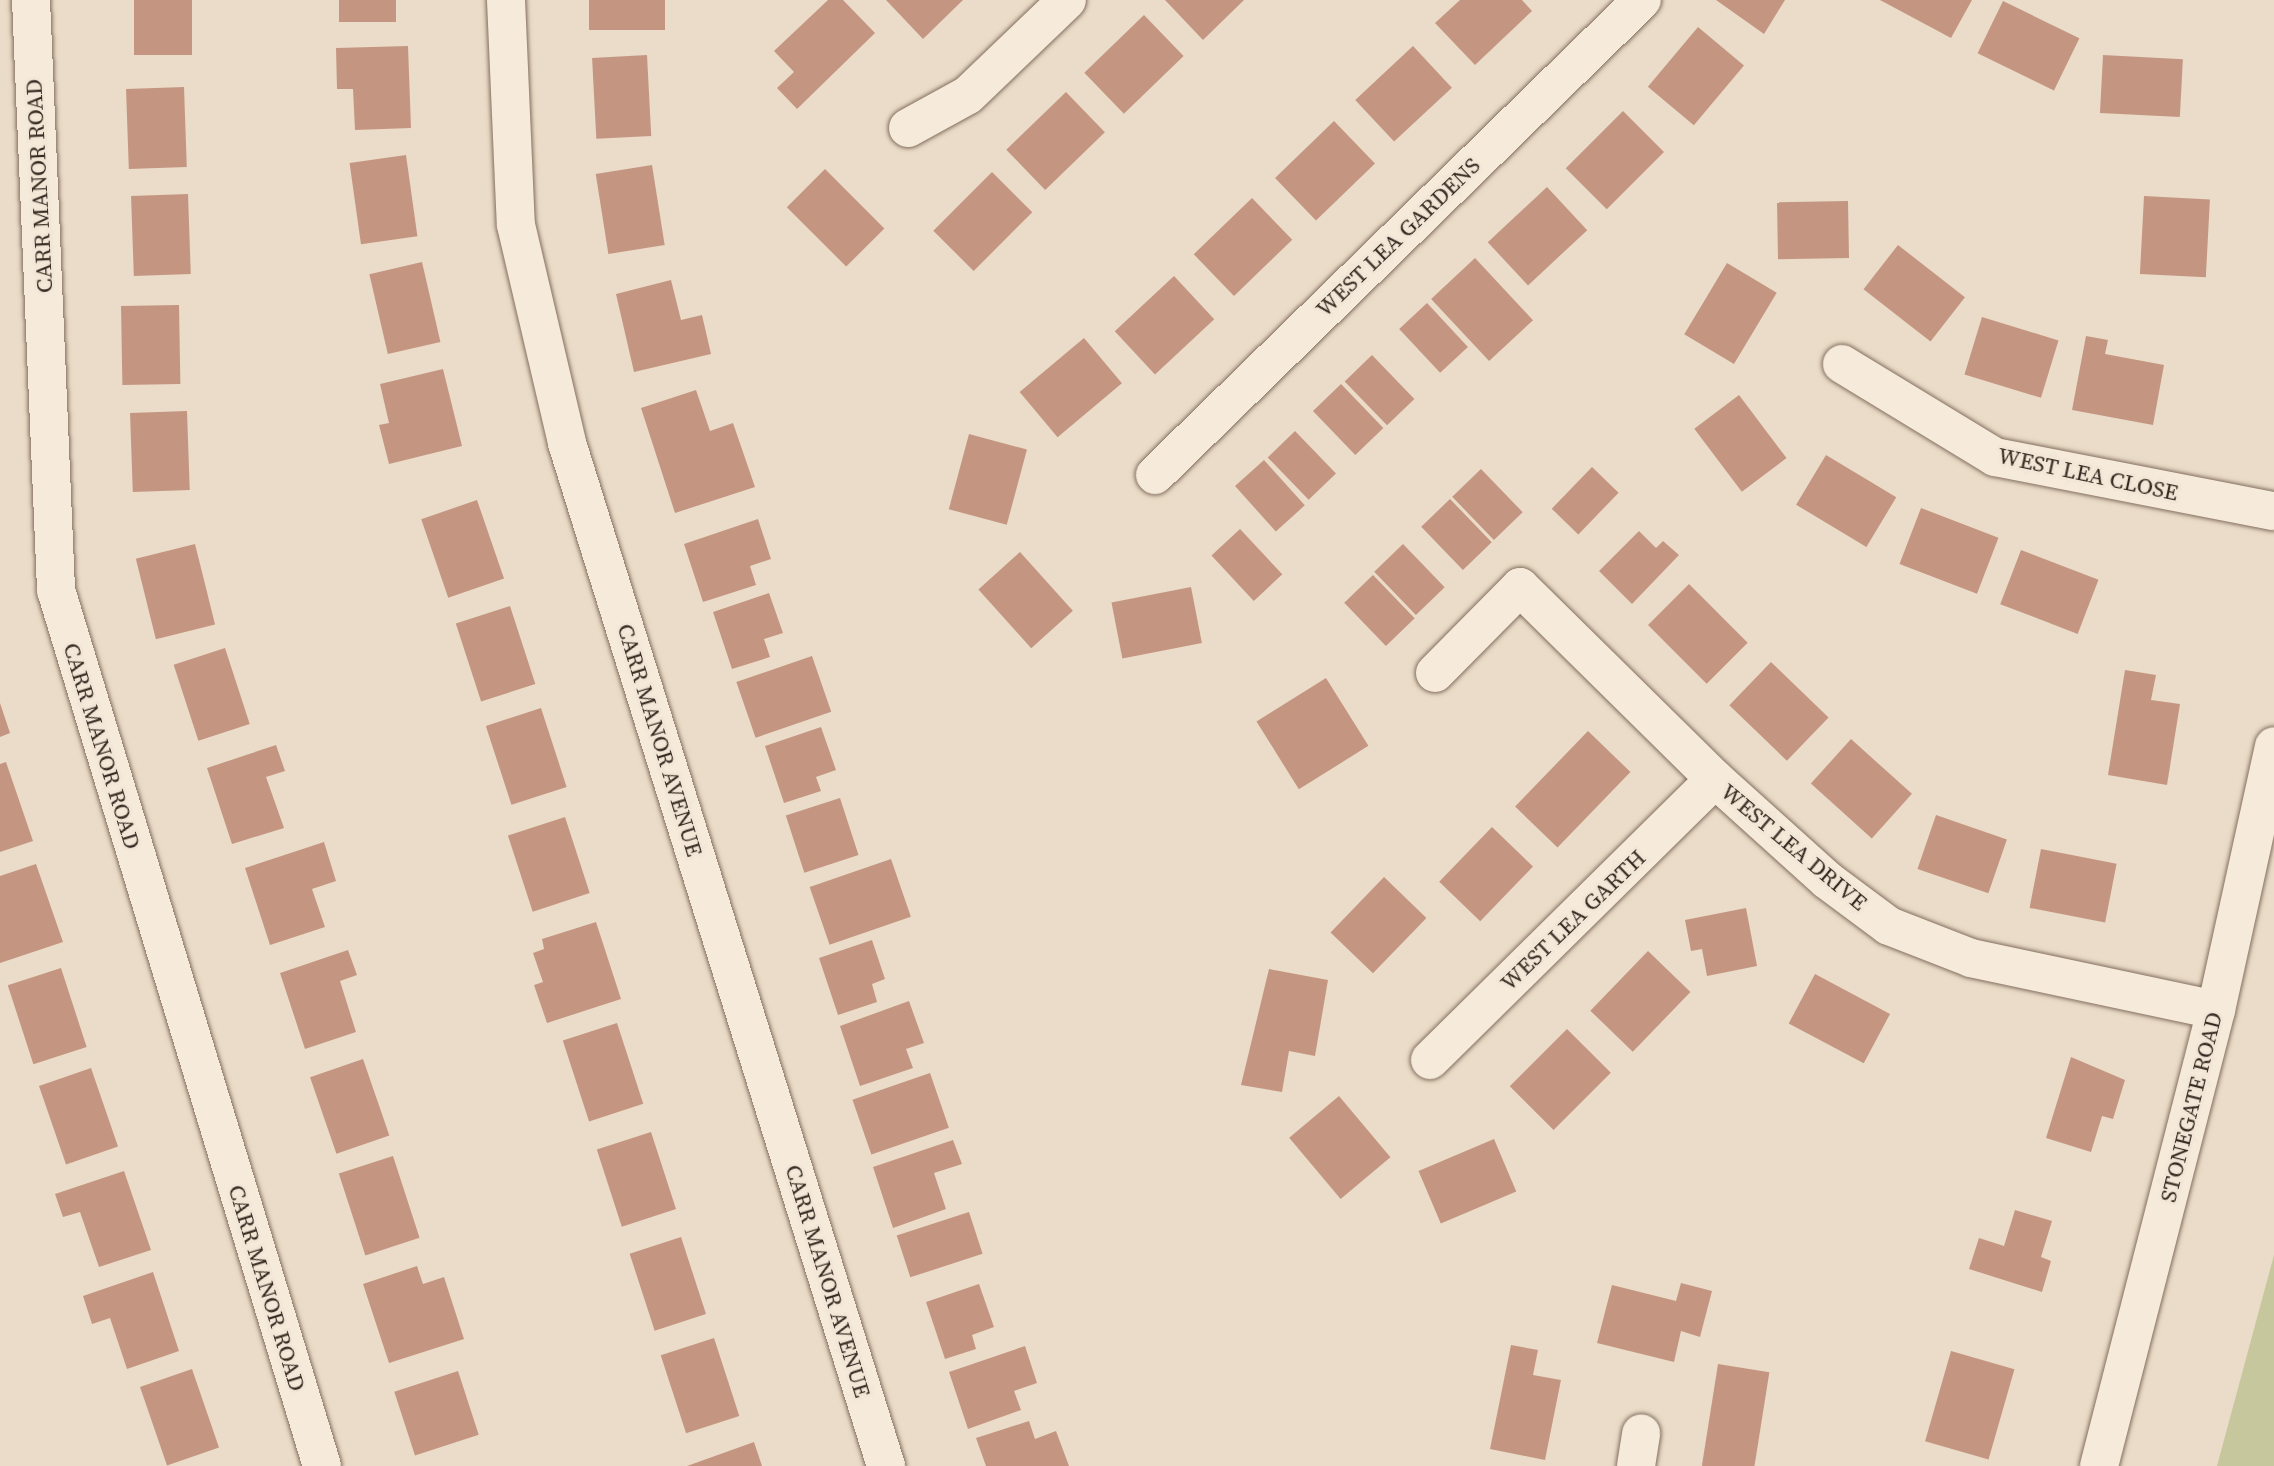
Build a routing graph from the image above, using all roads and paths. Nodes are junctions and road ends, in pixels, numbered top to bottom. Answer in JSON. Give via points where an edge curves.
{"nodes":[{"id":1,"x":31,"y":0,"type":"edge"},
{"id":2,"x":506,"y":0,"type":"edge"},
{"id":3,"x":1067,"y":0,"type":"edge"},
{"id":4,"x":1642,"y":0,"type":"edge"},
{"id":5,"x":908,"y":128,"type":"dead end"},
{"id":6,"x":1842,"y":363,"type":"dead end"},
{"id":7,"x":1155,"y":475,"type":"dead end"},
{"id":8,"x":2274,"y":512,"type":"edge"},
{"id":9,"x":1435,"y":673,"type":"dead end"},
{"id":10,"x":2274,"y":746,"type":"edge"},
{"id":11,"x":1715,"y":779,"type":"junction"},
{"id":12,"x":2216,"y":1010,"type":"junction"},
{"id":13,"x":1430,"y":1060,"type":"dead end"},
{"id":14,"x":322,"y":1466,"type":"edge"},
{"id":15,"x":886,"y":1466,"type":"edge"},
{"id":16,"x":2099,"y":1466,"type":"edge"}],
"edges":[{"from":1,"to":14,"type":"street","name":"CARR MANOR ROAD","via":[[55,590]]},
{"from":2,"to":15,"type":"street","name":"CARR MANOR AVENUE","via":[[516,225],[568,443]]},
{"from":3,"to":5,"type":"street","via":[[968,95]]},
{"from":4,"to":7,"type":"street","name":"WEST LEA GARDENS"},
{"from":6,"to":8,"type":"street","name":"WEST LEA CLOSE","via":[[1995,457]]},
{"from":9,"to":11,"type":"street","name":"WEST LEA DRIVE","via":[[1520,587]]},
{"from":10,"to":12,"type":"street","name":"STONEGATE ROAD"},
{"from":11,"to":12,"type":"street","name":"WEST LEA DRIVE","via":[[1827,880],[1889,926],[1971,958]]},
{"from":11,"to":13,"type":"street","name":"WEST LEA GARTH"},
{"from":12,"to":16,"type":"street","name":"STONEGATE ROAD"}]}
